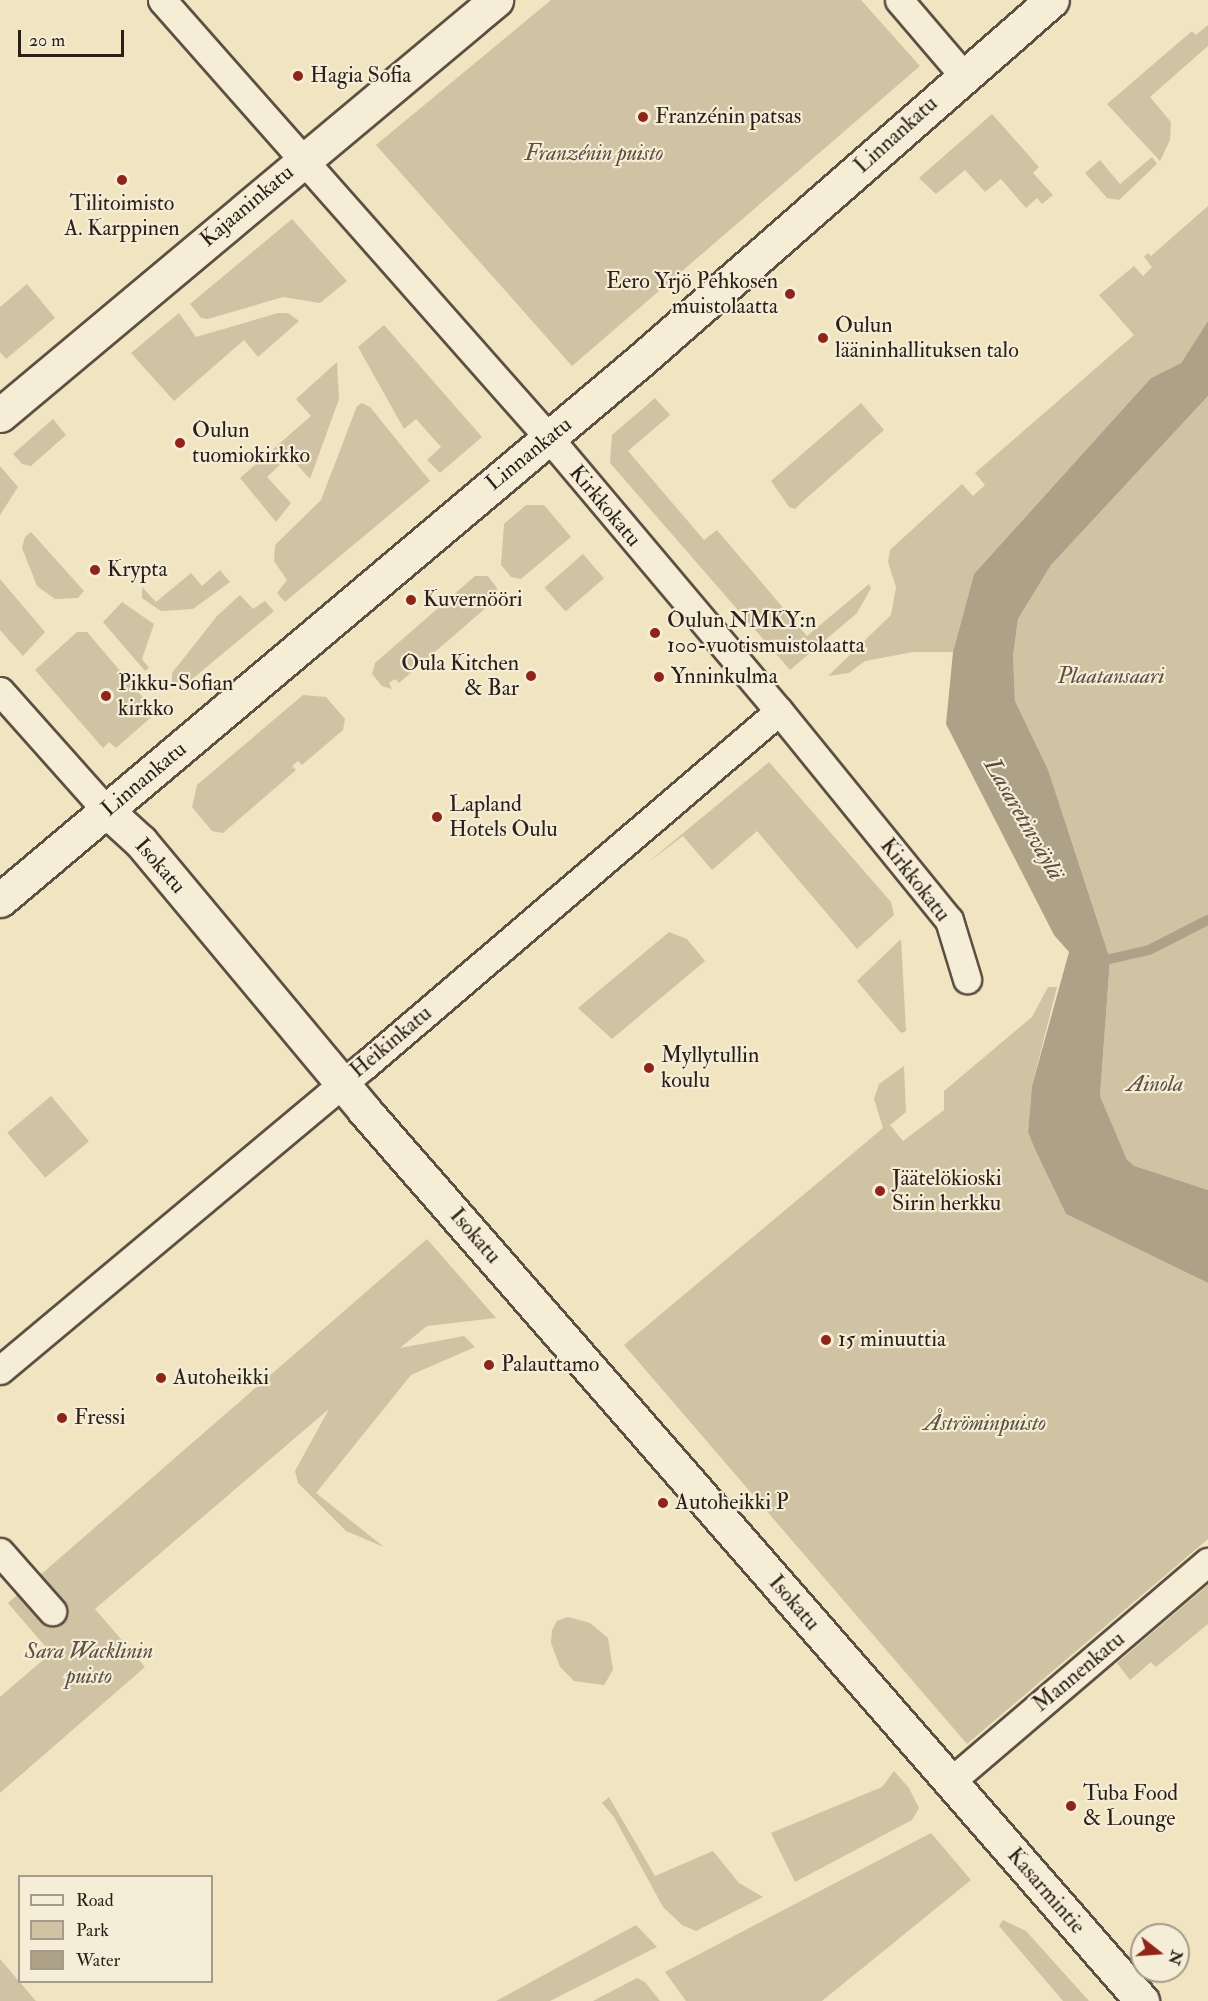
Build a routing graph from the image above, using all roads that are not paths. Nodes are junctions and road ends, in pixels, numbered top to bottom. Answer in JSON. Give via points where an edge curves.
{"nodes":[{"id":1,"x":162,"y":0,"type":"edge"},
{"id":2,"x":496,"y":0,"type":"edge"},
{"id":3,"x":898,"y":0,"type":"edge"},
{"id":4,"x":1052,"y":0,"type":"edge"},
{"id":5,"x":963,"y":75,"type":"junction"},
{"id":6,"x":302,"y":159,"type":"junction"},
{"id":7,"x":0,"y":415,"type":"edge"},
{"id":8,"x":549,"y":438,"type":"junction"},
{"id":9,"x":0,"y":691,"type":"edge"},
{"id":10,"x":779,"y":711,"type":"junction"},
{"id":11,"x":107,"y":811,"type":"junction"},
{"id":12,"x":0,"y":900,"type":"edge"},
{"id":13,"x":967,"y":979,"type":"dead end"},
{"id":14,"x":342,"y":1084,"type":"junction"},
{"id":15,"x":0,"y":1370,"type":"edge"},
{"id":16,"x":0,"y":1552,"type":"edge"},
{"id":17,"x":1208,"y":1562,"type":"edge"},
{"id":18,"x":52,"y":1611,"type":"dead end"},
{"id":19,"x":950,"y":1782,"type":"junction"},
{"id":20,"x":1142,"y":2001,"type":"edge"}],
"edges":[{"from":1,"to":6,"type":"street","name":"Kirkkokatu"},
{"from":2,"to":6,"type":"main road","name":"Kajaaninkatu"},
{"from":3,"to":5,"type":"street"},
{"from":4,"to":5,"type":"main road","name":"Linnankatu"},
{"from":5,"to":8,"type":"main road","name":"Linnankatu","via":[[774,245]]},
{"from":6,"to":7,"type":"main road","name":"Kajaaninkatu"},
{"from":6,"to":8,"type":"street","name":"Kirkkokatu"},
{"from":8,"to":10,"type":"street","name":"Kirkkokatu"},
{"from":8,"to":11,"type":"main road","name":"Linnankatu"},
{"from":9,"to":11,"type":"street","name":"Isokatu"},
{"from":10,"to":13,"type":"street","name":"Kirkkokatu","via":[[949,920]]},
{"from":10,"to":14,"type":"street","name":"Heikinkatu"},
{"from":11,"to":12,"type":"main road","name":"Linnankatu"},
{"from":11,"to":14,"type":"main road","name":"Isokatu","via":[[141,842]]},
{"from":14,"to":15,"type":"street","name":"Heikinkatu"},
{"from":14,"to":19,"type":"main road","name":"Isokatu"},
{"from":16,"to":18,"type":"street"},
{"from":17,"to":19,"type":"street","name":"Mannenkatu"},
{"from":19,"to":20,"type":"main road","name":"Kasarmintie"}]}
